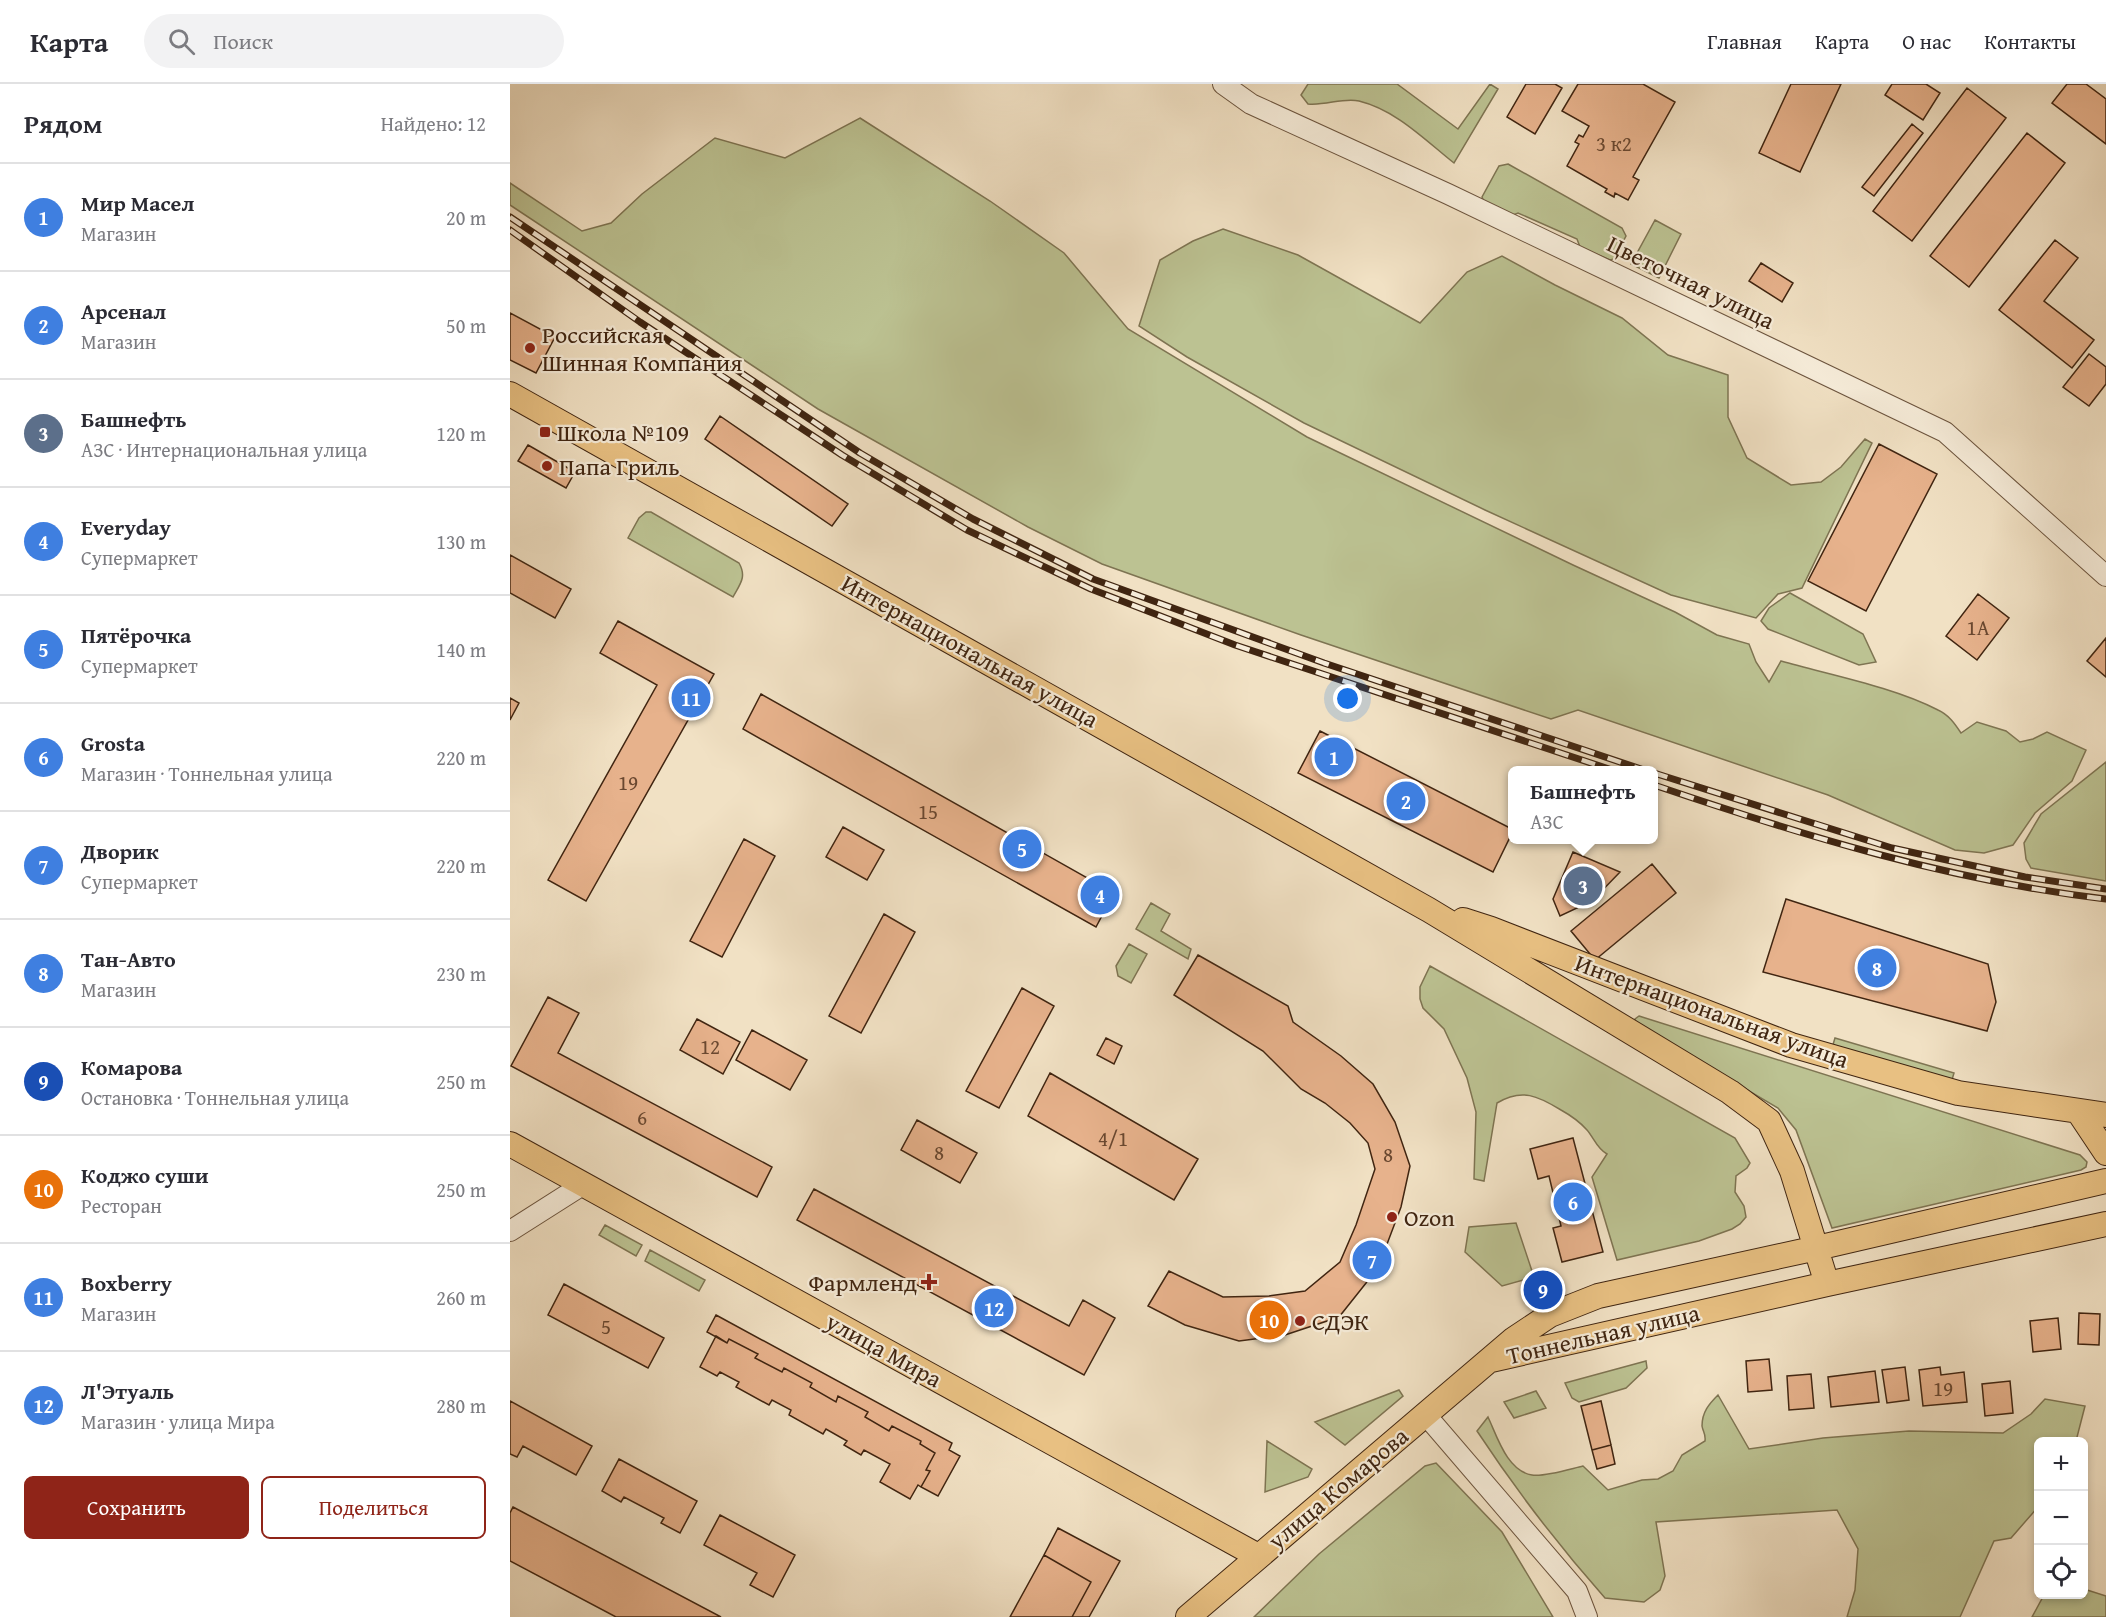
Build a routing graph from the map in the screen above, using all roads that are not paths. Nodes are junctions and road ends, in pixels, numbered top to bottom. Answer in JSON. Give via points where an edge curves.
{"nodes":[{"id":1,"x":1222,"y":84,"type":"edge"},
{"id":2,"x":510,"y":394,"type":"edge"},
{"id":3,"x":2106,"y":576,"type":"edge"},
{"id":4,"x":1429,"y":910,"type":"junction"},
{"id":5,"x":2078,"y":1111,"type":"junction"},
{"id":6,"x":2106,"y":1115,"type":"edge"},
{"id":7,"x":510,"y":1144,"type":"edge"},
{"id":8,"x":2106,"y":1153,"type":"edge"},
{"id":9,"x":2106,"y":1180,"type":"edge"},
{"id":10,"x":584,"y":1184,"type":"junction"},
{"id":11,"x":2106,"y":1224,"type":"edge"},
{"id":12,"x":510,"y":1231,"type":"edge"},
{"id":13,"x":1817,"y":1248,"type":"junction"},
{"id":14,"x":1827,"y":1284,"type":"junction"},
{"id":15,"x":1489,"y":1361,"type":"junction"},
{"id":16,"x":1425,"y":1414,"type":"junction"},
{"id":17,"x":1258,"y":1556,"type":"junction"},
{"id":18,"x":1188,"y":1617,"type":"edge"},
{"id":19,"x":1587,"y":1617,"type":"edge"}],
"edges":[{"from":1,"to":3,"type":"street","name":"Цветочная улица","via":[[1251,104],[1945,432]]},
{"from":2,"to":4,"type":"main road","name":"Интернациональная улица"},
{"from":4,"to":5,"type":"main road","name":"Интернациональная улица","via":[[1491,929],[1791,1045],[1958,1093]]},
{"from":4,"to":13,"type":"main road","name":"Интернациональная улица","via":[[1730,1092],[1769,1121],[1792,1171]]},
{"from":5,"to":6,"type":"main road","name":"Интернациональная улица"},
{"from":5,"to":8,"type":"main road"},
{"from":7,"to":10,"type":"main road","name":"улица Мира"},
{"from":9,"to":13,"type":"main road","name":"Тоннельная улица"},
{"from":10,"to":12,"type":"street"},
{"from":10,"to":17,"type":"main road","name":"улица Мира"},
{"from":11,"to":14,"type":"main road","name":"Тоннельная улица"},
{"from":13,"to":14,"type":"main road","name":"Интернациональная улица"},
{"from":13,"to":15,"type":"main road","name":"Тоннельная улица","via":[[1598,1296],[1550,1315]]},
{"from":14,"to":15,"type":"main road","name":"Тоннельная улица"},
{"from":15,"to":16,"type":"main road","name":"улица Комарова"},
{"from":16,"to":17,"type":"main road","name":"улица Комарова"},
{"from":16,"to":19,"type":"street","via":[[1577,1591]]},
{"from":17,"to":18,"type":"main road","name":"улица Комарова"}]}
